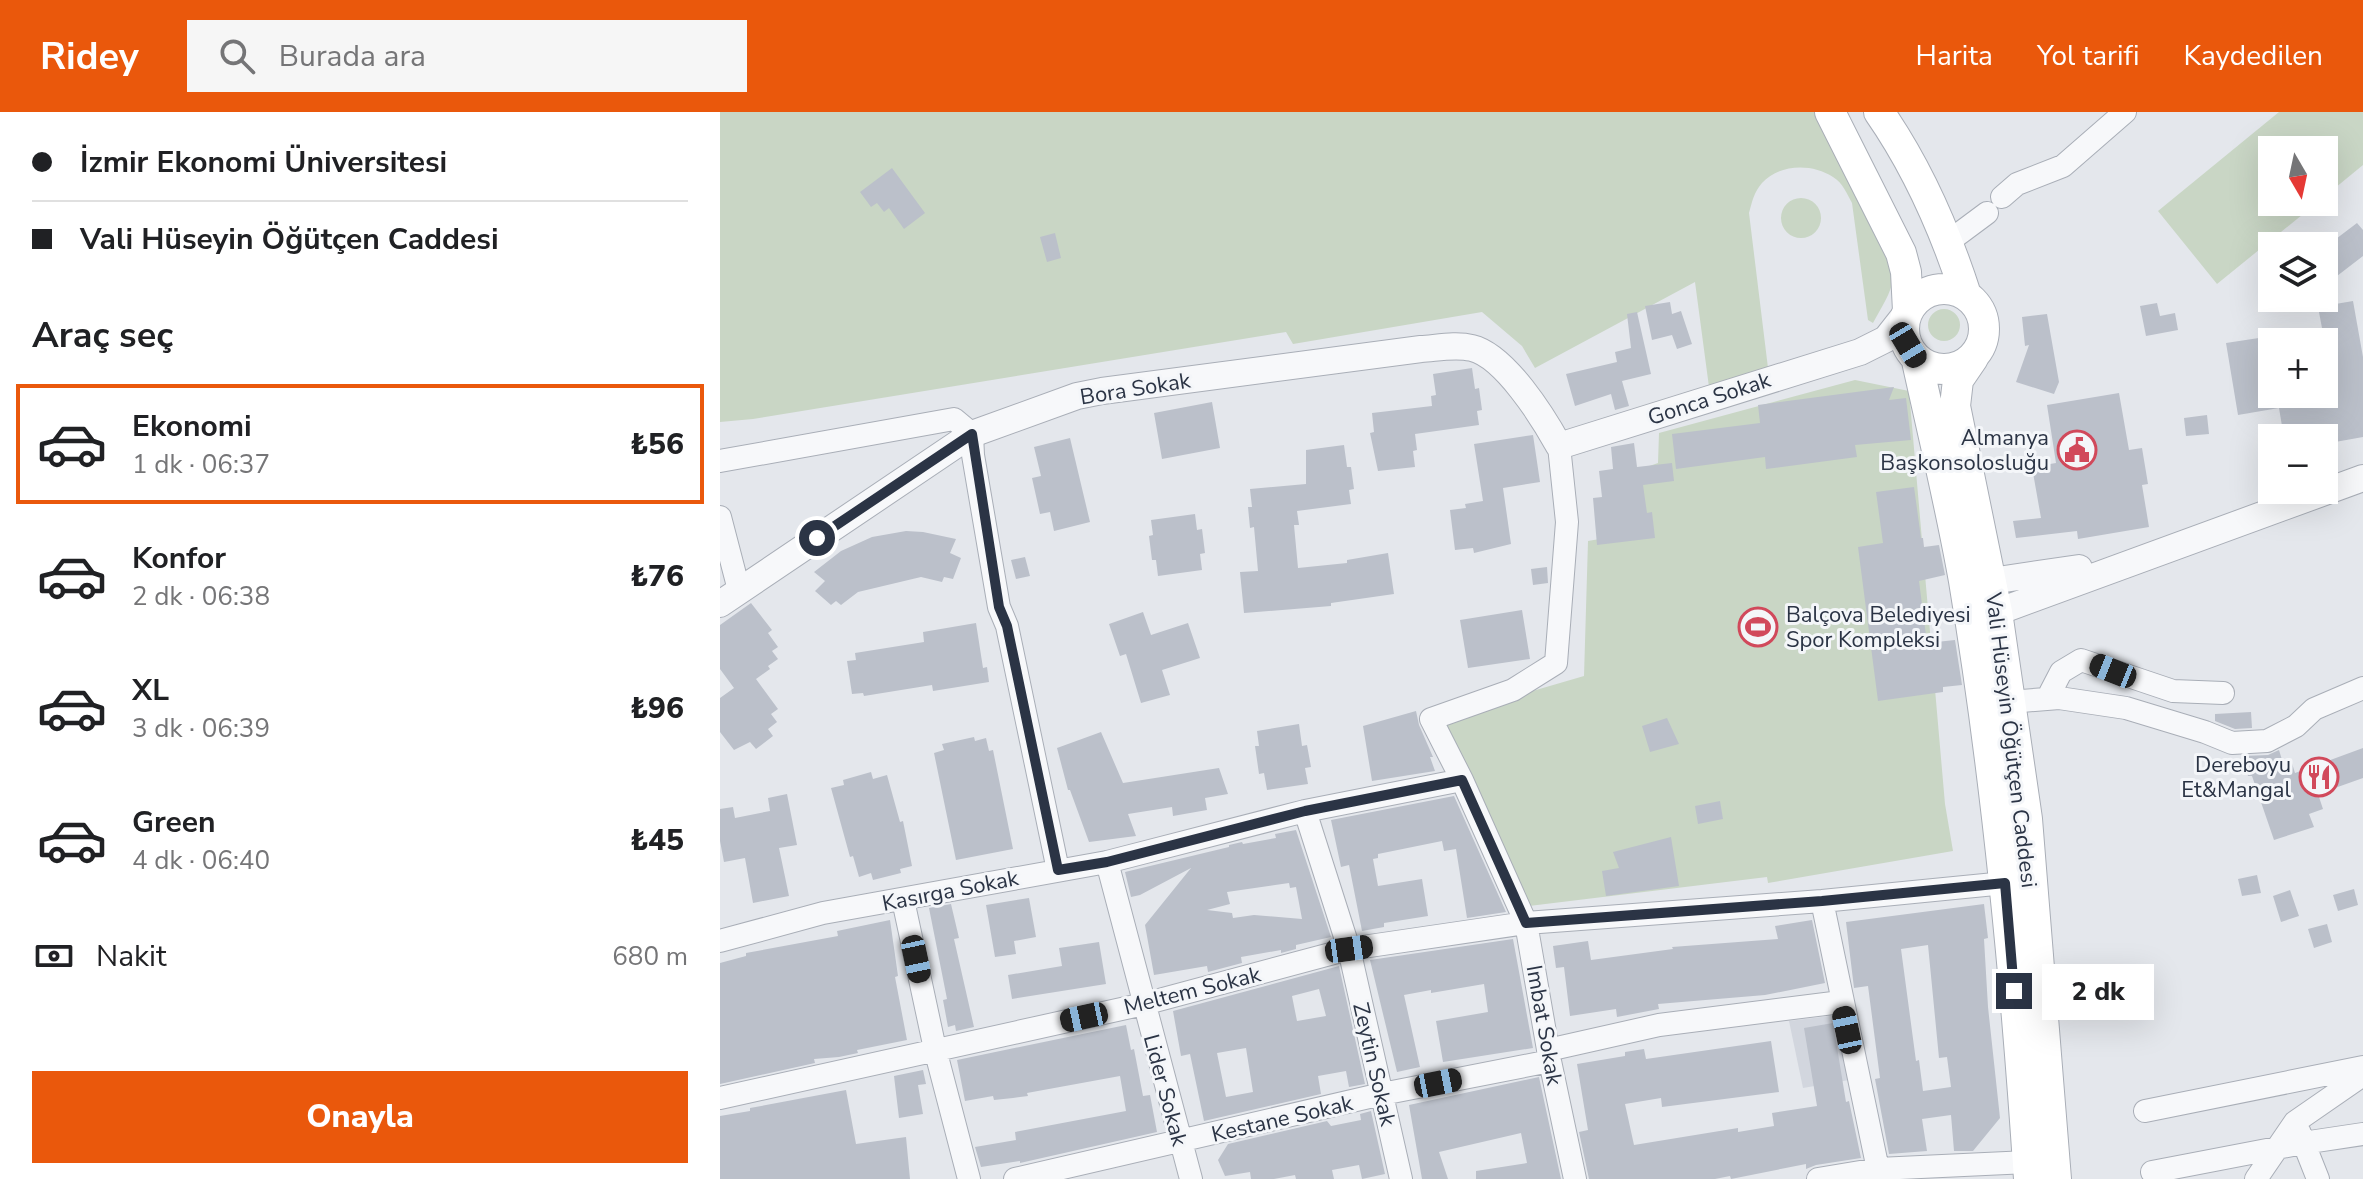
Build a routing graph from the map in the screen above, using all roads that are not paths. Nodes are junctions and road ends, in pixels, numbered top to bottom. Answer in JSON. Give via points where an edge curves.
{"nodes":[{"id":1,"x":1830,"y":112,"type":"edge"},
{"id":2,"x":1879,"y":112,"type":"edge"},
{"id":3,"x":2125,"y":112,"type":"edge"},
{"id":4,"x":1948,"y":242,"type":"junction"},
{"id":5,"x":1966,"y":295,"type":"junction"},
{"id":6,"x":1908,"y":311,"type":"junction"},
{"id":7,"x":1860,"y":352,"type":"junction"},
{"id":8,"x":1973,"y":358,"type":"junction"},
{"id":9,"x":1917,"y":361,"type":"junction"},
{"id":10,"x":972,"y":434,"type":"junction"},
{"id":11,"x":1559,"y":446,"type":"junction"},
{"id":12,"x":720,"y":461,"type":"edge"},
{"id":13,"x":2363,"y":478,"type":"edge"},
{"id":14,"x":720,"y":517,"type":"edge"},
{"id":15,"x":2142,"y":557,"type":"junction"},
{"id":16,"x":1977,"y":580,"type":"junction"},
{"id":17,"x":730,"y":597,"type":"edge"},
{"id":18,"x":1997,"y":612,"type":"junction"},
{"id":19,"x":2363,"y":688,"type":"edge"},
{"id":20,"x":2223,"y":693,"type":"dead end"},
{"id":21,"x":2047,"y":699,"type":"junction"},
{"id":22,"x":2009,"y":702,"type":"junction"},
{"id":23,"x":1462,"y":780,"type":"junction"},
{"id":24,"x":1305,"y":811,"type":"junction"},
{"id":25,"x":1107,"y":862,"type":"junction"},
{"id":26,"x":1058,"y":870,"type":"junction"},
{"id":27,"x":2005,"y":883,"type":"junction"},
{"id":28,"x":903,"y":900,"type":"junction"},
{"id":29,"x":1822,"y":901,"type":"junction"},
{"id":30,"x":1526,"y":923,"type":"junction"},
{"id":31,"x":720,"y":941,"type":"edge"},
{"id":32,"x":1349,"y":949,"type":"junction"},
{"id":33,"x":1841,"y":1002,"type":"junction"},
{"id":34,"x":1144,"y":1004,"type":"junction"},
{"id":35,"x":935,"y":1049,"type":"junction"},
{"id":36,"x":1549,"y":1055,"type":"junction"},
{"id":37,"x":2363,"y":1067,"type":"edge"},
{"id":38,"x":2363,"y":1075,"type":"edge"},
{"id":39,"x":1382,"y":1094,"type":"junction"},
{"id":40,"x":720,"y":1098,"type":"edge"},
{"id":41,"x":2145,"y":1111,"type":"dead end"},
{"id":42,"x":2299,"y":1132,"type":"junction"},
{"id":43,"x":2363,"y":1134,"type":"edge"},
{"id":44,"x":1179,"y":1143,"type":"junction"},
{"id":45,"x":2277,"y":1148,"type":"junction"},
{"id":46,"x":2029,"y":1170,"type":"edge"},
{"id":47,"x":2152,"y":1172,"type":"dead end"},
{"id":48,"x":1879,"y":1174,"type":"edge"},
{"id":49,"x":969,"y":1179,"type":"edge"},
{"id":50,"x":1015,"y":1179,"type":"edge"},
{"id":51,"x":1191,"y":1179,"type":"edge"},
{"id":52,"x":1401,"y":1179,"type":"edge"},
{"id":53,"x":1575,"y":1179,"type":"edge"},
{"id":54,"x":1818,"y":1179,"type":"edge"},
{"id":55,"x":2056,"y":1179,"type":"edge"},
{"id":56,"x":2256,"y":1179,"type":"edge"},
{"id":57,"x":2318,"y":1179,"type":"edge"}],
"edges":[{"from":1,"to":6,"type":"main road","via":[[1901,253]]},
{"from":2,"to":4,"type":"main road"},
{"from":3,"to":4,"type":"street","via":[[2063,166],[2017,184]]},
{"from":4,"to":5,"type":"main road"},
{"from":5,"to":6,"type":"main road","via":[[1932,290]]},
{"from":5,"to":8,"type":"main road","via":[[1981,313],[1984,330]]},
{"from":6,"to":7,"type":"street","via":[[1886,339]]},
{"from":6,"to":9,"type":"main road","via":[[1904,337]]},
{"from":7,"to":9,"type":"street","via":[[1882,351]]},
{"from":7,"to":11,"type":"street","name":"Gonca Sokak"},
{"from":8,"to":9,"type":"main road","via":[[1938,370]]},
{"from":8,"to":16,"type":"main road","name":"Vali Hüseyin Öğütçen Caddesi","via":[[1958,380],[1955,406]]},
{"from":9,"to":16,"type":"main road","name":"Vali Hüseyin Öğütçen Caddesi"},
{"from":10,"to":11,"type":"street","name":"Bora Sokak","via":[[1102,391],[1452,347],[1471,348],[1506,371]]},
{"from":10,"to":12,"type":"street","via":[[954,419]]},
{"from":10,"to":17,"type":"street","name":"Bora Sokak"},
{"from":10,"to":26,"type":"street","via":[[999,607]]},
{"from":11,"to":23,"type":"street","name":"Imbat Sokak","via":[[1567,522],[1556,663],[1513,690],[1431,719]]},
{"from":13,"to":15,"type":"street"},
{"from":14,"to":17,"type":"street"},
{"from":15,"to":16,"type":"street"},
{"from":15,"to":18,"type":"street"},
{"from":16,"to":18,"type":"main road"},
{"from":16,"to":27,"type":"main road","name":"Vali Hüseyin Öğütçen Caddesi"},
{"from":18,"to":22,"type":"main road","name":"Vali Hüseyin Öğütçen Caddesi"},
{"from":19,"to":21,"type":"street","via":[[2314,709],[2267,741],[2232,743],[2126,708]]},
{"from":20,"to":21,"type":"street","via":[[2173,691],[2081,660],[2061,672]]},
{"from":21,"to":22,"type":"street"},
{"from":22,"to":55,"type":"main road","name":"Vali Hüseyin Öğütçen Caddesi","via":[[2027,819]]},
{"from":23,"to":24,"type":"street","name":"Kasırga Sokak"},
{"from":23,"to":30,"type":"street","name":"Imbat Sokak"},
{"from":24,"to":25,"type":"street","name":"Kasırga Sokak"},
{"from":24,"to":32,"type":"street","name":"Zeytin Sokak"},
{"from":25,"to":26,"type":"street","name":"Kasırga Sokak"},
{"from":25,"to":34,"type":"street","name":"Lider Sokak"},
{"from":26,"to":28,"type":"street","name":"Kasırga Sokak"},
{"from":27,"to":29,"type":"street","name":"Meltem Sokak"},
{"from":27,"to":46,"type":"main road","name":"Vali Hüseyin Öğütçen Caddesi"},
{"from":28,"to":31,"type":"street","name":"Kasırga Sokak","via":[[823,913]]},
{"from":28,"to":35,"type":"street"},
{"from":29,"to":30,"type":"street","name":"Meltem Sokak"},
{"from":29,"to":33,"type":"street"},
{"from":30,"to":32,"type":"street","name":"Meltem Sokak"},
{"from":30,"to":36,"type":"street","name":"Imbat Sokak"},
{"from":32,"to":34,"type":"street","name":"Meltem Sokak"},
{"from":32,"to":39,"type":"street","name":"Zeytin Sokak"},
{"from":33,"to":36,"type":"street","name":"Kestane Sokak","via":[[1659,1025]]},
{"from":33,"to":48,"type":"street"},
{"from":34,"to":35,"type":"street","name":"Meltem Sokak"},
{"from":34,"to":44,"type":"street","name":"Lider Sokak"},
{"from":35,"to":40,"type":"street","name":"Meltem Sokak"},
{"from":35,"to":49,"type":"street"},
{"from":36,"to":39,"type":"street","name":"Kestane Sokak"},
{"from":36,"to":53,"type":"street","name":"Imbat Sokak"},
{"from":37,"to":41,"type":"street"},
{"from":38,"to":42,"type":"street"},
{"from":39,"to":44,"type":"street","name":"Kestane Sokak"},
{"from":39,"to":52,"type":"street","name":"Zeytin Sokak"},
{"from":42,"to":43,"type":"street"},
{"from":42,"to":45,"type":"street"},
{"from":42,"to":57,"type":"street"},
{"from":44,"to":50,"type":"street","name":"Kestane Sokak"},
{"from":44,"to":51,"type":"street","name":"Lider Sokak"},
{"from":45,"to":47,"type":"street"},
{"from":45,"to":56,"type":"street"},
{"from":46,"to":48,"type":"street"},
{"from":48,"to":54,"type":"street"}]}
